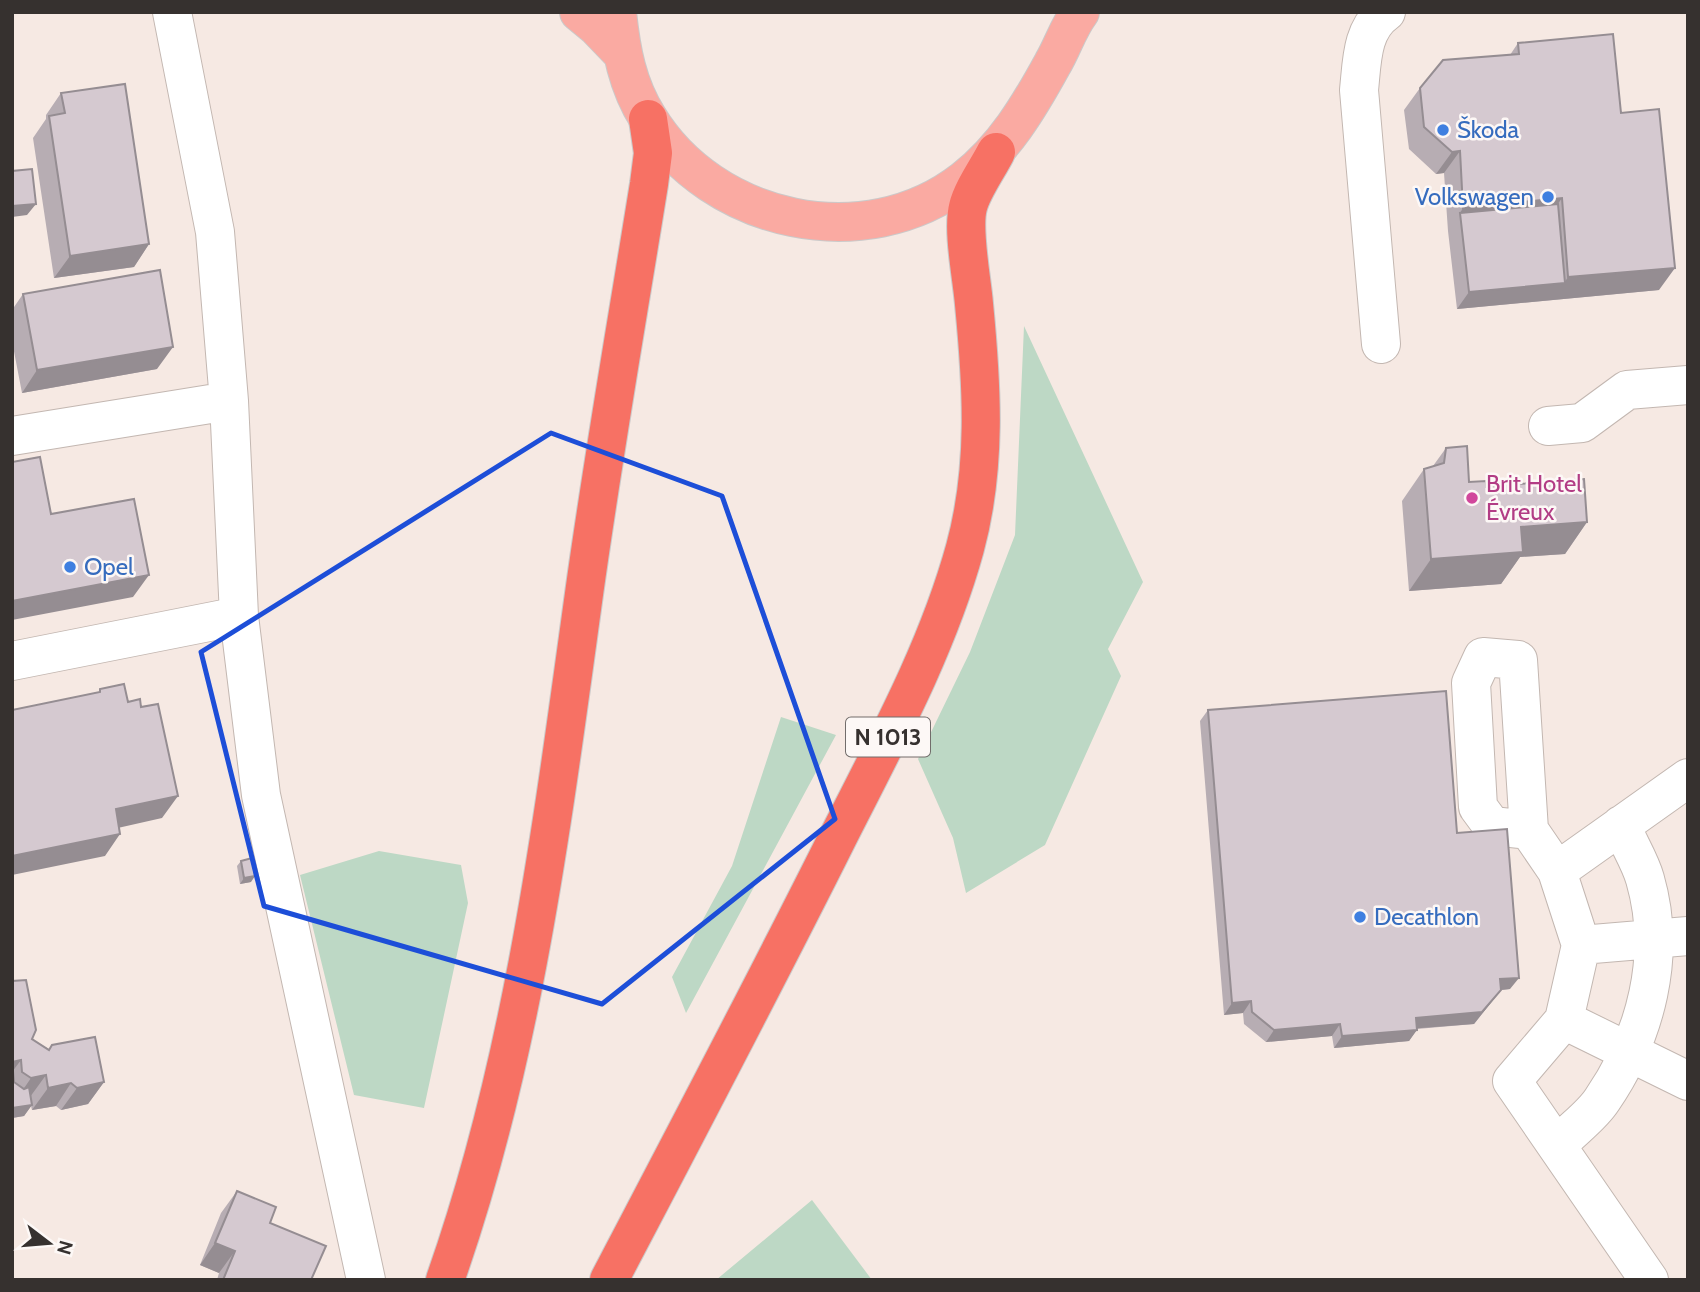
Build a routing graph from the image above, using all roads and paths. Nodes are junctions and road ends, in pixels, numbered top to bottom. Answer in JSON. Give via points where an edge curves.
{"nodes":[{"id":1,"x":173,"y":12,"type":"edge"},
{"id":2,"x":579,"y":12,"type":"edge"},
{"id":3,"x":617,"y":12,"type":"edge"},
{"id":4,"x":1053,"y":12,"type":"edge"},
{"id":5,"x":1080,"y":12,"type":"edge"},
{"id":6,"x":1386,"y":12,"type":"edge"},
{"id":7,"x":621,"y":52,"type":"junction"},
{"id":8,"x":1037,"y":87,"type":"junction"},
{"id":9,"x":648,"y":119,"type":"junction"},
{"id":10,"x":996,"y":152,"type":"junction"},
{"id":11,"x":1381,"y":344,"type":"dead end"},
{"id":12,"x":1688,"y":385,"type":"edge"},
{"id":13,"x":229,"y":401,"type":"junction"},
{"id":14,"x":1548,"y":426,"type":"dead end"},
{"id":15,"x":12,"y":436,"type":"edge"},
{"id":16,"x":239,"y":616,"type":"junction"},
{"id":17,"x":12,"y":661,"type":"edge"},
{"id":18,"x":1688,"y":778,"type":"edge"},
{"id":19,"x":1620,"y":825,"type":"junction"},
{"id":20,"x":1530,"y":830,"type":"dead end"},
{"id":21,"x":1557,"y":871,"type":"junction"},
{"id":22,"x":1671,"y":937,"type":"edge"},
{"id":23,"x":1581,"y":945,"type":"junction"},
{"id":24,"x":1564,"y":1020,"type":"junction"},
{"id":25,"x":1630,"y":1053,"type":"junction"},
{"id":26,"x":1688,"y":1081,"type":"edge"},
{"id":27,"x":1558,"y":1146,"type":"junction"},
{"id":28,"x":366,"y":1280,"type":"edge"},
{"id":29,"x":445,"y":1280,"type":"edge"},
{"id":30,"x":610,"y":1280,"type":"edge"},
{"id":31,"x":1649,"y":1280,"type":"edge"}],
"edges":[{"from":1,"to":13,"type":"street","via":[[215,232]]},
{"from":2,"to":7,"type":"main road"},
{"from":3,"to":7,"type":"main road"},
{"from":4,"to":8,"type":"main road","via":[[1051,39]]},
{"from":5,"to":8,"type":"main road"},
{"from":6,"to":11,"type":"street","via":[[1375,20],[1363,49],[1359,90]]},
{"from":7,"to":9,"type":"main road"},
{"from":8,"to":10,"type":"main road"},
{"from":9,"to":10,"type":"main road","via":[[676,155],[701,176],[749,205],[792,219],[836,223],[881,218],[923,204],[962,182]]},
{"from":9,"to":29,"type":"highway","via":[[653,153],[649,184],[540,895],[507,1066],[464,1228]]},
{"from":10,"to":30,"type":"highway","number":"N 1013","via":[[968,207],[982,434],[977,492],[947,603],[921,672]]},
{"from":12,"to":14,"type":"street","via":[[1627,390],[1582,424]]},
{"from":13,"to":15,"type":"street"},
{"from":13,"to":16,"type":"street"},
{"from":16,"to":17,"type":"street"},
{"from":16,"to":28,"type":"street","via":[[261,795]]},
{"from":18,"to":19,"type":"street"},
{"from":19,"to":21,"type":"street"},
{"from":19,"to":22,"type":"street"},
{"from":20,"to":21,"type":"street"},
{"from":21,"to":23,"type":"street"},
{"from":22,"to":23,"type":"street"},
{"from":22,"to":25,"type":"street"},
{"from":23,"to":24,"type":"street"},
{"from":24,"to":25,"type":"street"},
{"from":24,"to":27,"type":"street","via":[[1512,1081]]},
{"from":25,"to":26,"type":"street"},
{"from":25,"to":27,"type":"street","via":[[1601,1102]]},
{"from":27,"to":31,"type":"street"}]}
